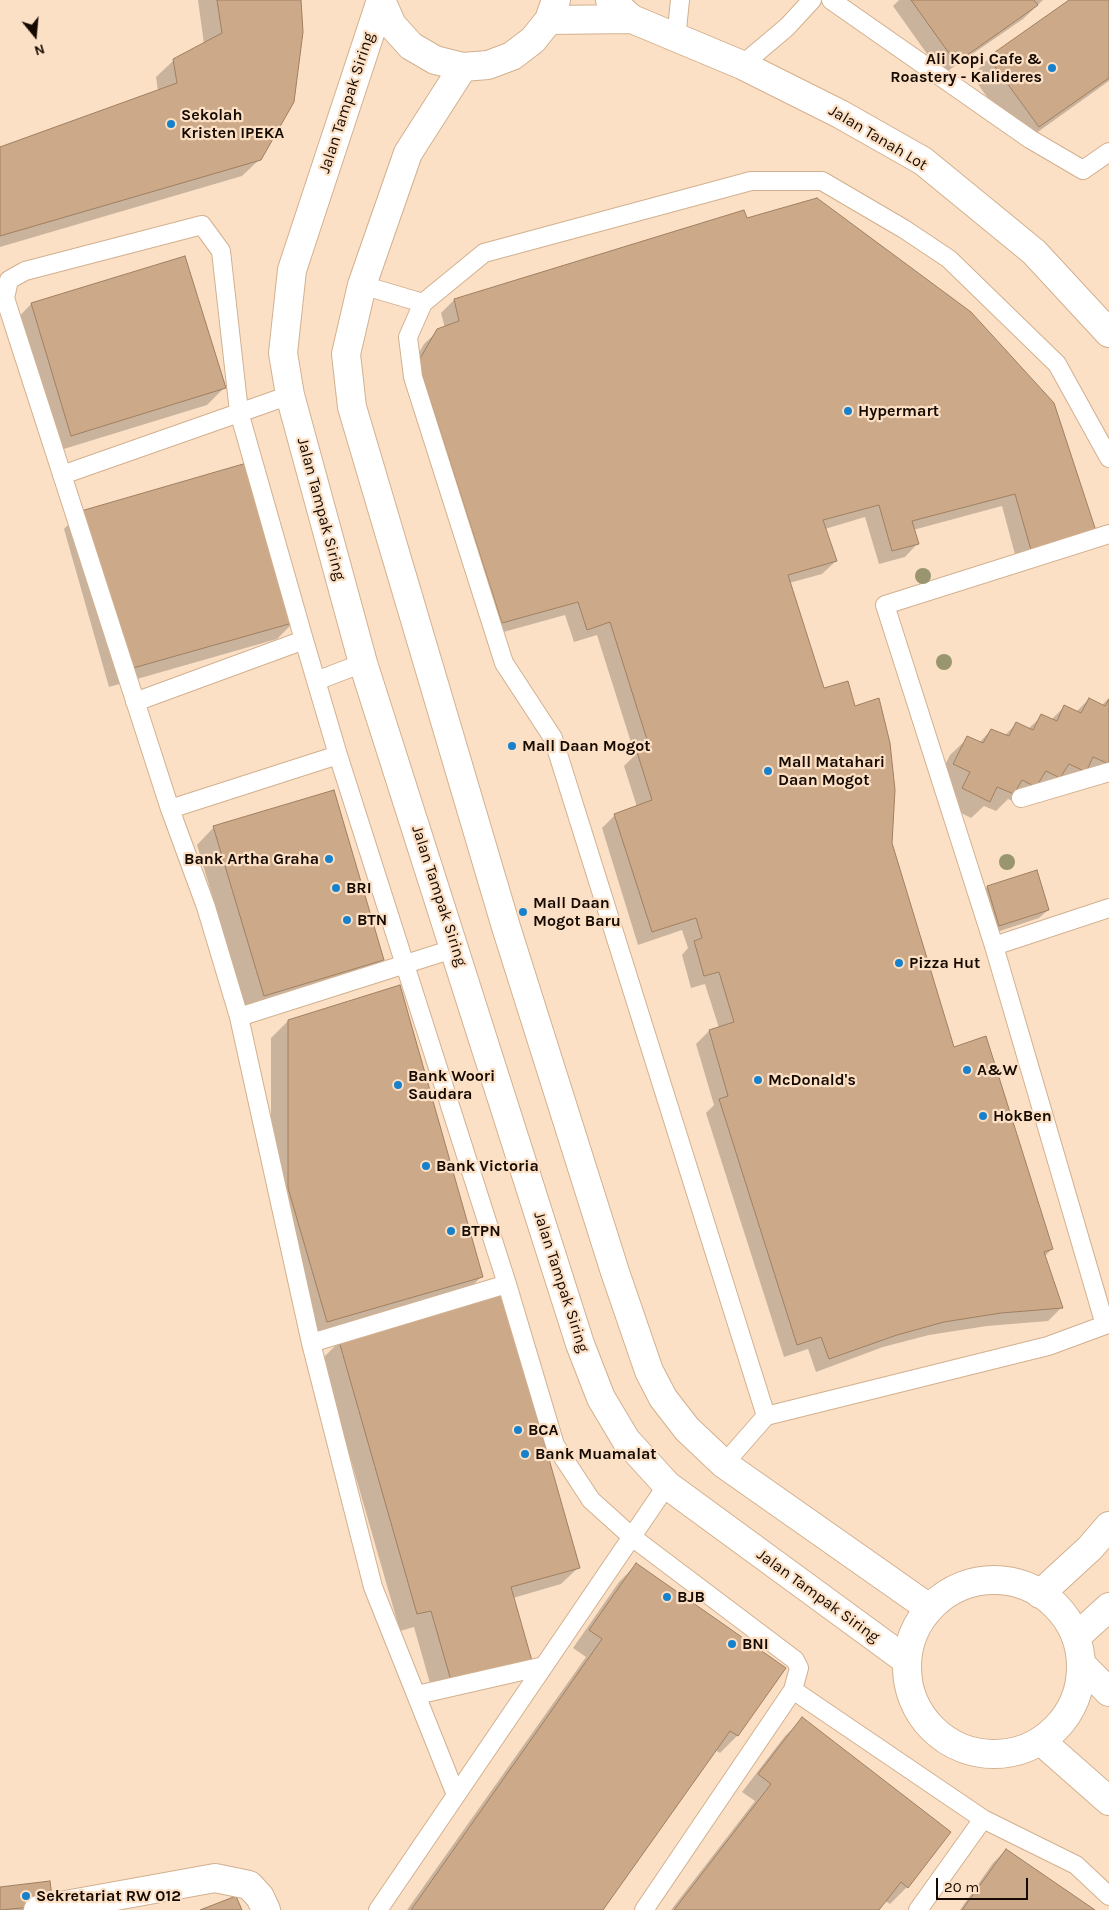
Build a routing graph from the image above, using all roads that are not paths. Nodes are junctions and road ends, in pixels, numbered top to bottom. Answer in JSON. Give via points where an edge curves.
{"nodes":[{"id":1,"x":381,"y":0,"type":"edge"},
{"id":2,"x":610,"y":0,"type":"edge"},
{"id":3,"x":680,"y":0,"type":"edge"},
{"id":4,"x":812,"y":0,"type":"edge"},
{"id":5,"x":831,"y":0,"type":"edge"},
{"id":6,"x":856,"y":6,"type":"edge"},
{"id":7,"x":552,"y":10,"type":"edge"},
{"id":8,"x":632,"y":19,"type":"junction"},
{"id":9,"x":676,"y":39,"type":"junction"},
{"id":10,"x":742,"y":65,"type":"junction"},
{"id":11,"x":463,"y":67,"type":"junction"},
{"id":12,"x":1109,"y":152,"type":"edge"},
{"id":13,"x":362,"y":285,"type":"junction"},
{"id":14,"x":423,"y":303,"type":"junction"},
{"id":15,"x":1109,"y":333,"type":"edge"},
{"id":16,"x":290,"y":395,"type":"junction"},
{"id":17,"x":239,"y":412,"type":"junction"},
{"id":18,"x":1109,"y":458,"type":"edge"},
{"id":19,"x":62,"y":475,"type":"junction"},
{"id":20,"x":1109,"y":534,"type":"edge"},
{"id":21,"x":304,"y":640,"type":"junction"},
{"id":22,"x":363,"y":663,"type":"junction"},
{"id":23,"x":316,"y":681,"type":"junction"},
{"id":24,"x":135,"y":702,"type":"junction"},
{"id":25,"x":338,"y":755,"type":"junction"},
{"id":26,"x":1109,"y":772,"type":"edge"},
{"id":27,"x":1021,"y":798,"type":"dead end"},
{"id":28,"x":170,"y":809,"type":"junction"},
{"id":29,"x":1109,"y":908,"type":"edge"},
{"id":30,"x":994,"y":946,"type":"junction"},
{"id":31,"x":456,"y":948,"type":"junction"},
{"id":32,"x":405,"y":965,"type":"junction"},
{"id":33,"x":239,"y":1017,"type":"junction"},
{"id":34,"x":506,"y":1284,"type":"junction"},
{"id":35,"x":1107,"y":1323,"type":"edge"},
{"id":36,"x":311,"y":1343,"type":"junction"},
{"id":37,"x":766,"y":1416,"type":"junction"},
{"id":38,"x":724,"y":1464,"type":"junction"},
{"id":39,"x":667,"y":1486,"type":"junction"},
{"id":40,"x":1109,"y":1526,"type":"edge"},
{"id":41,"x":632,"y":1537,"type":"junction"},
{"id":42,"x":1040,"y":1594,"type":"junction"},
{"id":43,"x":1109,"y":1607,"type":"edge"},
{"id":44,"x":929,"y":1608,"type":"junction"},
{"id":45,"x":1076,"y":1637,"type":"junction"},
{"id":46,"x":906,"y":1660,"type":"junction"},
{"id":47,"x":1082,"y":1665,"type":"junction"},
{"id":48,"x":544,"y":1666,"type":"junction"},
{"id":49,"x":793,"y":1690,"type":"junction"},
{"id":50,"x":1109,"y":1692,"type":"edge"},
{"id":51,"x":417,"y":1695,"type":"junction"},
{"id":52,"x":1041,"y":1741,"type":"junction"},
{"id":53,"x":456,"y":1795,"type":"junction"},
{"id":54,"x":1109,"y":1801,"type":"edge"},
{"id":55,"x":983,"y":1819,"type":"junction"},
{"id":56,"x":1109,"y":1896,"type":"edge"},
{"id":57,"x":38,"y":1910,"type":"edge"},
{"id":58,"x":266,"y":1910,"type":"edge"},
{"id":59,"x":378,"y":1910,"type":"edge"},
{"id":60,"x":644,"y":1910,"type":"edge"},
{"id":61,"x":918,"y":1910,"type":"edge"}],
"edges":[{"from":1,"to":11,"type":"main road","via":[[392,25],[411,46],[435,60]]},
{"from":1,"to":16,"type":"main road","name":"Jalan Tampak Siring","via":[[292,270],[283,353]]},
{"from":2,"to":8,"type":"main road","name":"Jalan Tanah Lot"},
{"from":3,"to":9,"type":"lane"},
{"from":4,"to":10,"type":"lane","via":[[787,27]]},
{"from":5,"to":6,"type":"lane"},
{"from":6,"to":12,"type":"lane","via":[[1030,139],[1083,170]]},
{"from":7,"to":8,"type":"main road","name":"Jalan Tanah Lot"},
{"from":7,"to":11,"type":"main road","via":[[533,40],[512,56],[488,65]]},
{"from":8,"to":9,"type":"main road","name":"Jalan Tanah Lot"},
{"from":9,"to":10,"type":"main road","name":"Jalan Tanah Lot"},
{"from":10,"to":15,"type":"main road","name":"Jalan Tanah Lot","via":[[840,114],[922,161],[1034,252]]},
{"from":11,"to":13,"type":"main road","via":[[408,153]]},
{"from":13,"to":14,"type":"lane"},
{"from":13,"to":38,"type":"main road","via":[[346,354],[352,407],[506,927],[648,1371],[674,1414],[706,1450]]},
{"from":14,"to":18,"type":"lane","via":[[484,254],[751,181],[822,181],[904,228],[949,259],[1057,364]]},
{"from":14,"to":37,"type":"lane","via":[[408,337],[413,377],[504,663],[553,738]]},
{"from":16,"to":17,"type":"lane"},
{"from":16,"to":22,"type":"main road","name":"Jalan Tampak Siring"},
{"from":17,"to":19,"type":"lane"},
{"from":17,"to":19,"type":"lane","via":[[221,251],[202,225],[25,272],[9,280],[5,298]]},
{"from":17,"to":21,"type":"lane"},
{"from":19,"to":24,"type":"lane"},
{"from":20,"to":30,"type":"lane","via":[[885,606]]},
{"from":21,"to":23,"type":"lane"},
{"from":21,"to":24,"type":"lane"},
{"from":22,"to":23,"type":"lane"},
{"from":22,"to":31,"type":"main road","name":"Jalan Tampak Siring"},
{"from":23,"to":25,"type":"lane"},
{"from":24,"to":28,"type":"lane"},
{"from":25,"to":28,"type":"lane"},
{"from":25,"to":32,"type":"lane"},
{"from":26,"to":27,"type":"lane"},
{"from":28,"to":33,"type":"lane","via":[[206,907]]},
{"from":29,"to":30,"type":"lane"},
{"from":30,"to":35,"type":"lane","via":[[1062,1184]]},
{"from":31,"to":32,"type":"lane"},
{"from":31,"to":39,"type":"main road","name":"Jalan Tampak Siring","via":[[590,1372],[626,1440]]},
{"from":32,"to":33,"type":"lane"},
{"from":32,"to":34,"type":"lane"},
{"from":33,"to":36,"type":"lane"},
{"from":34,"to":36,"type":"lane"},
{"from":34,"to":41,"type":"lane","via":[[555,1445],[591,1500]]},
{"from":35,"to":37,"type":"lane","via":[[1048,1346]]},
{"from":36,"to":51,"type":"lane","via":[[373,1587]]},
{"from":37,"to":38,"type":"lane"},
{"from":38,"to":44,"type":"main road"},
{"from":39,"to":41,"type":"lane"},
{"from":39,"to":46,"type":"main road","name":"Jalan Tampak Siring"},
{"from":40,"to":42,"type":"main road"},
{"from":41,"to":48,"type":"lane"},
{"from":41,"to":49,"type":"lane","via":[[795,1660],[799,1668]]},
{"from":42,"to":44,"type":"main road","via":[[1024,1585],[998,1580],[973,1582],[949,1592]]},
{"from":42,"to":45,"type":"main road","via":[[1059,1608]]},
{"from":43,"to":45,"type":"main road"},
{"from":44,"to":46,"type":"main road","via":[[917,1623]]},
{"from":45,"to":47,"type":"main road"},
{"from":46,"to":52,"type":"main road","via":[[907,1684],[915,1707],[929,1727],[948,1743],[970,1752],[994,1755],[1018,1751]]},
{"from":47,"to":50,"type":"main road"},
{"from":47,"to":52,"type":"main road","via":[[1078,1695],[1063,1721]]},
{"from":48,"to":51,"type":"lane"},
{"from":48,"to":53,"type":"lane"},
{"from":49,"to":55,"type":"lane"},
{"from":49,"to":60,"type":"lane"},
{"from":51,"to":53,"type":"lane"},
{"from":52,"to":54,"type":"main road"},
{"from":53,"to":59,"type":"lane"},
{"from":55,"to":56,"type":"lane","via":[[1076,1865]]},
{"from":55,"to":61,"type":"lane"},
{"from":57,"to":58,"type":"main road","via":[[215,1878],[250,1885]]}]}
